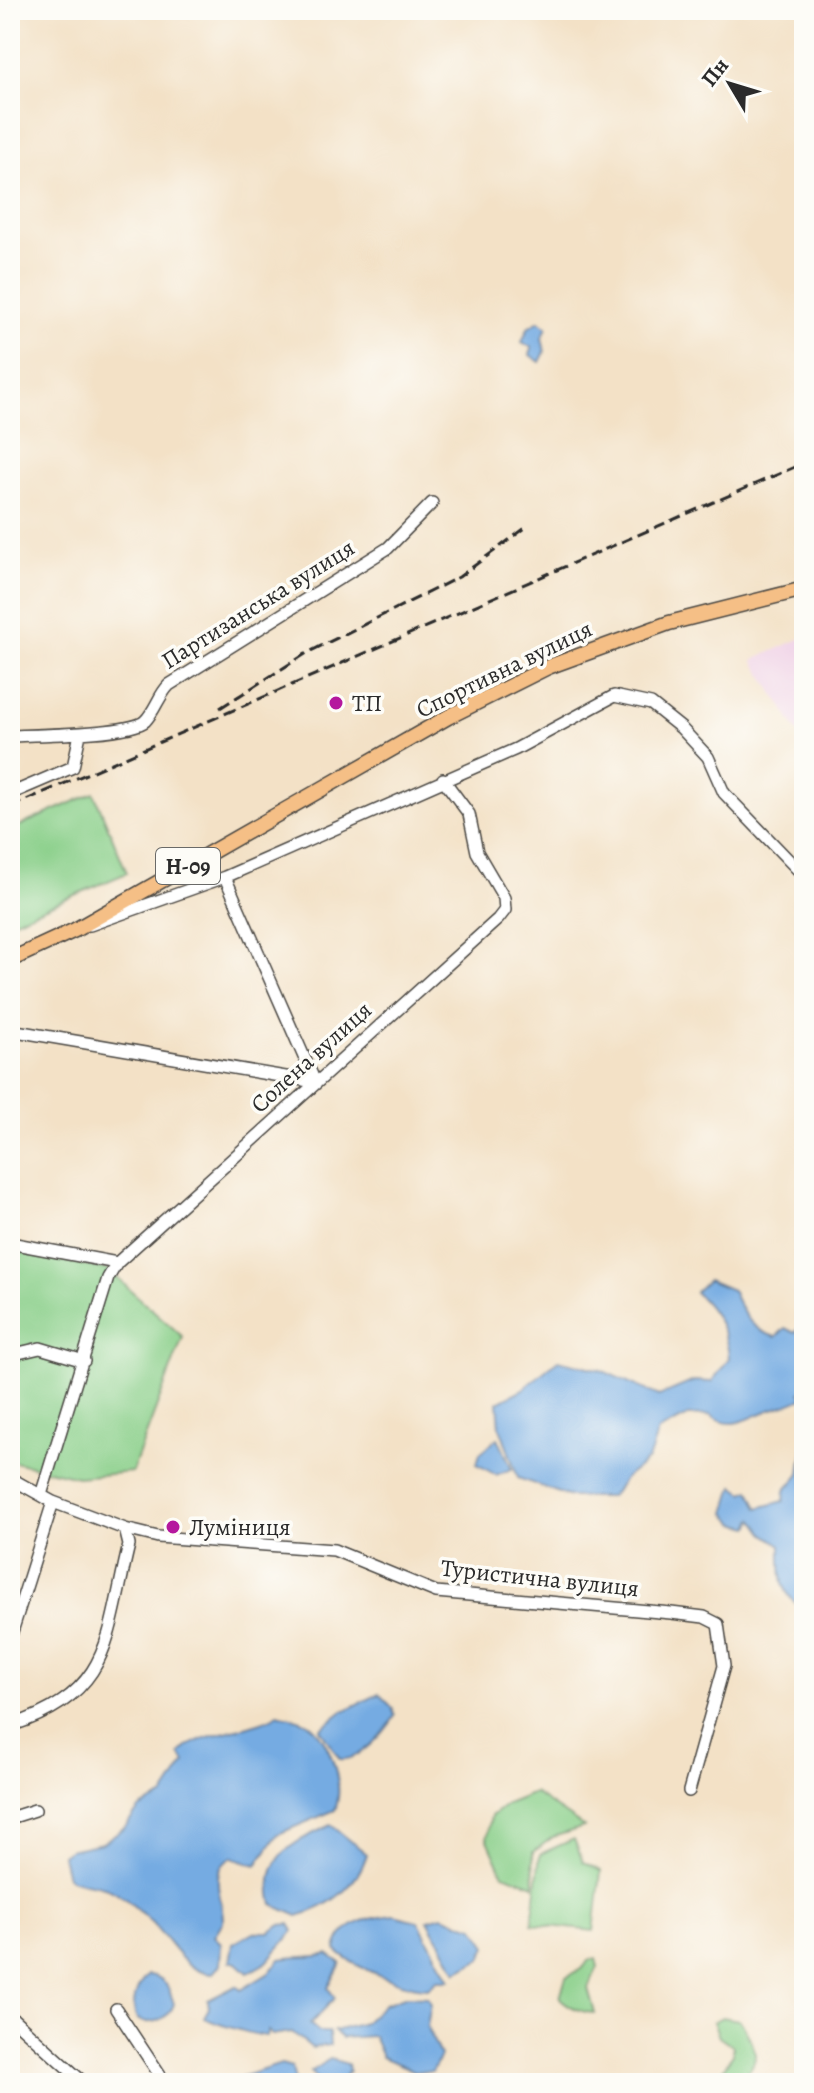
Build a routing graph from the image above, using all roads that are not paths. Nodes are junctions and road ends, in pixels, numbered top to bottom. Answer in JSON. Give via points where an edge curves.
{"nodes":[{"id":1,"x":432,"y":503,"type":"dead end"},
{"id":2,"x":804,"y":589,"type":"edge"},
{"id":3,"x":80,"y":734,"type":"junction"},
{"id":4,"x":10,"y":736,"type":"edge"},
{"id":5,"x":443,"y":779,"type":"junction"},
{"id":6,"x":10,"y":794,"type":"edge"},
{"id":7,"x":804,"y":876,"type":"edge"},
{"id":8,"x":225,"y":877,"type":"junction"},
{"id":9,"x":75,"y":930,"type":"junction"},
{"id":10,"x":10,"y":960,"type":"edge"},
{"id":11,"x":10,"y":1030,"type":"edge"},
{"id":12,"x":315,"y":1082,"type":"junction"},
{"id":13,"x":10,"y":1243,"type":"edge"},
{"id":14,"x":117,"y":1263,"type":"junction"},
{"id":15,"x":10,"y":1355,"type":"edge"},
{"id":16,"x":84,"y":1361,"type":"junction"},
{"id":17,"x":10,"y":1478,"type":"edge"},
{"id":18,"x":41,"y":1495,"type":"junction"},
{"id":19,"x":53,"y":1502,"type":"junction"},
{"id":20,"x":125,"y":1529,"type":"junction"},
{"id":21,"x":10,"y":1638,"type":"edge"},
{"id":22,"x":10,"y":1726,"type":"edge"},
{"id":23,"x":689,"y":1791,"type":"dead end"},
{"id":24,"x":35,"y":1810,"type":"dead end"},
{"id":25,"x":10,"y":1818,"type":"edge"},
{"id":26,"x":116,"y":2009,"type":"dead end"},
{"id":27,"x":10,"y":2016,"type":"edge"},
{"id":28,"x":84,"y":2083,"type":"edge"},
{"id":29,"x":160,"y":2083,"type":"edge"}],
"edges":[{"from":1,"to":3,"type":"street","name":"Партизанська вулиця","via":[[388,548],[169,685],[138,726]]},
{"from":2,"to":9,"type":"main road","name":"Спортивна вулиця","number":"Н-09","via":[[613,641],[548,667],[448,717]]},
{"from":3,"to":4,"type":"street","name":"Партизанська вулиця"},
{"from":3,"to":6,"type":"street","via":[[73,767]]},
{"from":5,"to":7,"type":"street","name":"Спортивна вулиця","via":[[516,749],[614,696],[651,704],[708,757],[724,793]]},
{"from":5,"to":8,"type":"street","name":"Спортивна вулиця"},
{"from":5,"to":12,"type":"street","name":"Солена вулиця","via":[[469,814],[477,852],[504,898],[505,910]]},
{"from":8,"to":9,"type":"street","name":"Спортивна вулиця"},
{"from":8,"to":12,"type":"street"},
{"from":9,"to":10,"type":"main road","name":"Спортивна вулиця","number":"Н-09"},
{"from":11,"to":12,"type":"street"},
{"from":12,"to":14,"type":"street","name":"Солена вулиця"},
{"from":13,"to":14,"type":"street"},
{"from":14,"to":16,"type":"street"},
{"from":15,"to":16,"type":"street","via":[[40,1348]]},
{"from":16,"to":18,"type":"street"},
{"from":17,"to":18,"type":"street","name":"Туристична вулиця"},
{"from":18,"to":19,"type":"street","name":"Туристична вулиця"},
{"from":19,"to":20,"type":"street","name":"Туристична вулиця"},
{"from":19,"to":21,"type":"street"},
{"from":20,"to":22,"type":"street","via":[[129,1545],[97,1667],[64,1704]]},
{"from":20,"to":23,"type":"street","name":"Туристична вулиця","via":[[158,1537],[334,1550],[436,1592],[704,1617],[718,1624],[724,1666]]},
{"from":24,"to":25,"type":"street"},
{"from":26,"to":29,"type":"street"},
{"from":27,"to":28,"type":"street"}]}
